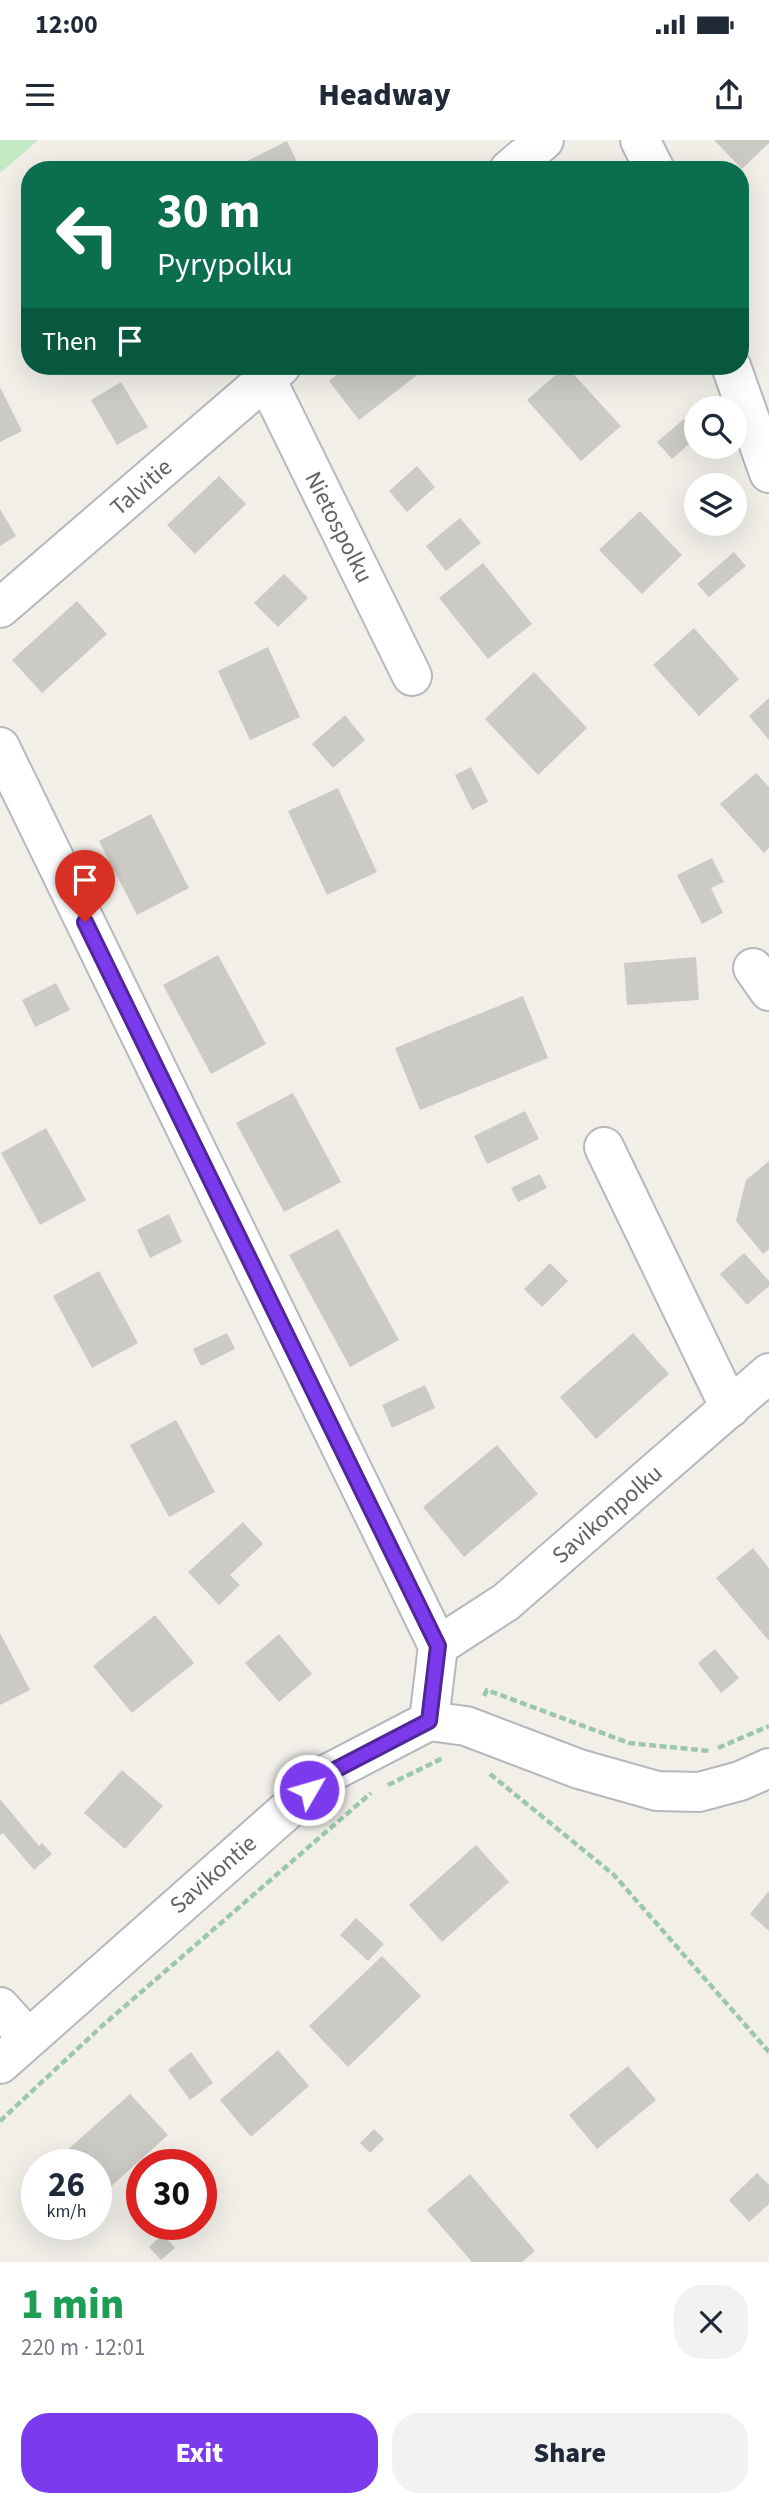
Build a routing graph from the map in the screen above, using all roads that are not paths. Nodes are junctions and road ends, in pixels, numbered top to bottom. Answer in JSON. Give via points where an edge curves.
{"nodes":[{"id":1,"x":544,"y":140,"type":"edge"},
{"id":2,"x":640,"y":140,"type":"edge"},
{"id":3,"x":520,"y":161,"type":"edge"},
{"id":4,"x":650,"y":161,"type":"edge"},
{"id":5,"x":271,"y":375,"type":"edge"},
{"id":6,"x":274,"y":375,"type":"edge"},
{"id":7,"x":734,"y":375,"type":"edge"},
{"id":8,"x":769,"y":473,"type":"edge"},
{"id":9,"x":0,"y":608,"type":"edge"},
{"id":10,"x":412,"y":676,"type":"dead end"},
{"id":11,"x":0,"y":747,"type":"edge"},
{"id":12,"x":604,"y":1147,"type":"dead end"},
{"id":13,"x":769,"y":1373,"type":"edge"},
{"id":14,"x":730,"y":1408,"type":"junction"},
{"id":15,"x":438,"y":1646,"type":"junction"},
{"id":16,"x":429,"y":1721,"type":"junction"},
{"id":17,"x":769,"y":1768,"type":"edge"},
{"id":18,"x":0,"y":2007,"type":"edge"},
{"id":19,"x":27,"y":2037,"type":"junction"},
{"id":20,"x":0,"y":2064,"type":"edge"}],
"edges":[{"from":1,"to":3,"type":"street"},
{"from":2,"to":4,"type":"street"},
{"from":5,"to":9,"type":"street","name":"Talvitie"},
{"from":6,"to":10,"type":"street","name":"Nietospolku"},
{"from":7,"to":8,"type":"street"},
{"from":11,"to":15,"type":"street"},
{"from":12,"to":14,"type":"street"},
{"from":13,"to":14,"type":"street","name":"Savikonpolku"},
{"from":14,"to":15,"type":"street","name":"Savikonpolku","via":[[506,1602]]},
{"from":15,"to":16,"type":"street"},
{"from":16,"to":17,"type":"street","via":[[467,1726],[579,1769],[657,1791],[699,1791],[740,1782]]},
{"from":16,"to":19,"type":"street","name":"Savikontie","via":[[329,1773]]},
{"from":18,"to":19,"type":"street"},
{"from":19,"to":20,"type":"street","name":"Savikontie"}]}
